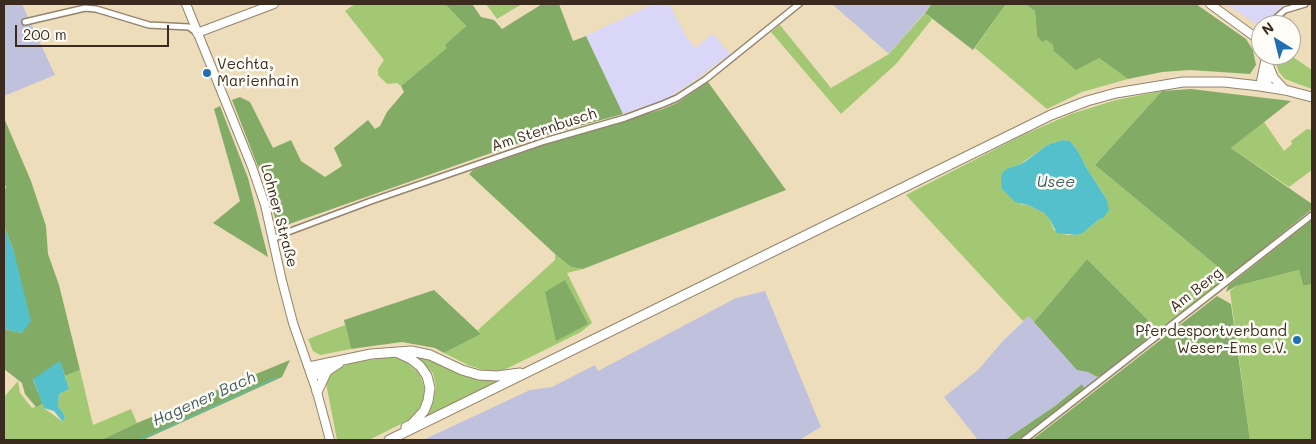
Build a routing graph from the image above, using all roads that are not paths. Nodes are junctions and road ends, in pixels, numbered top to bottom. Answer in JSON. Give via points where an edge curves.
{"nodes":[{"id":1,"x":186,"y":4,"type":"edge"},
{"id":2,"x":274,"y":4,"type":"edge"},
{"id":3,"x":799,"y":4,"type":"edge"},
{"id":4,"x":1210,"y":4,"type":"edge"},
{"id":5,"x":1302,"y":4,"type":"edge"},
{"id":6,"x":1278,"y":15,"type":"edge"},
{"id":7,"x":25,"y":22,"type":"dead end"},
{"id":8,"x":1251,"y":30,"type":"edge"},
{"id":9,"x":198,"y":33,"type":"junction"},
{"id":10,"x":1265,"y":65,"type":"edge"},
{"id":11,"x":1269,"y":65,"type":"edge"},
{"id":12,"x":1271,"y":71,"type":"junction"},
{"id":13,"x":1263,"y":86,"type":"junction"},
{"id":14,"x":1286,"y":90,"type":"junction"},
{"id":15,"x":1312,"y":97,"type":"edge"},
{"id":16,"x":1312,"y":215,"type":"edge"},
{"id":17,"x":274,"y":239,"type":"junction"},
{"id":18,"x":395,"y":352,"type":"junction"},
{"id":19,"x":341,"y":361,"type":"junction"},
{"id":20,"x":310,"y":371,"type":"junction"},
{"id":21,"x":327,"y":371,"type":"junction"},
{"id":22,"x":525,"y":373,"type":"junction"},
{"id":23,"x":317,"y":392,"type":"junction"},
{"id":24,"x":330,"y":440,"type":"edge"},
{"id":25,"x":388,"y":440,"type":"edge"},
{"id":26,"x":1024,"y":440,"type":"edge"}],
"edges":[{"from":1,"to":9,"type":"main road","name":"Lohner Straße"},
{"from":2,"to":9,"type":"main road"},
{"from":3,"to":17,"type":"street","name":"Am Sternbusch","via":[[677,98],[625,118],[545,141],[389,194]]},
{"from":4,"to":8,"type":"main road"},
{"from":5,"to":6,"type":"street"},
{"from":7,"to":9,"type":"street","via":[[96,8],[149,24],[189,27]]},
{"from":9,"to":17,"type":"main road","name":"Lohner Straße","via":[[252,167]]},
{"from":10,"to":13,"type":"main road"},
{"from":11,"to":12,"type":"main road"},
{"from":12,"to":13,"type":"main road"},
{"from":12,"to":14,"type":"main road"},
{"from":13,"to":14,"type":"main road"},
{"from":13,"to":22,"type":"main road","via":[[1191,82],[1145,87],[1094,99],[1051,115]]},
{"from":14,"to":15,"type":"main road"},
{"from":16,"to":26,"type":"street","name":"Am Berg"},
{"from":17,"to":20,"type":"main road","name":"Lohner Straße","via":[[293,323]]},
{"from":18,"to":19,"type":"main road"},
{"from":18,"to":22,"type":"main road","via":[[423,353],[479,375]]},
{"from":18,"to":25,"type":"main road","via":[[420,366],[429,382],[430,395],[418,418]]},
{"from":19,"to":20,"type":"main road"},
{"from":19,"to":21,"type":"main road"},
{"from":20,"to":21,"type":"main road"},
{"from":20,"to":23,"type":"main road","name":"Lohner Straße"},
{"from":21,"to":23,"type":"main road"},
{"from":22,"to":25,"type":"main road"},
{"from":23,"to":24,"type":"main road","name":"Lohner Straße"}]}
